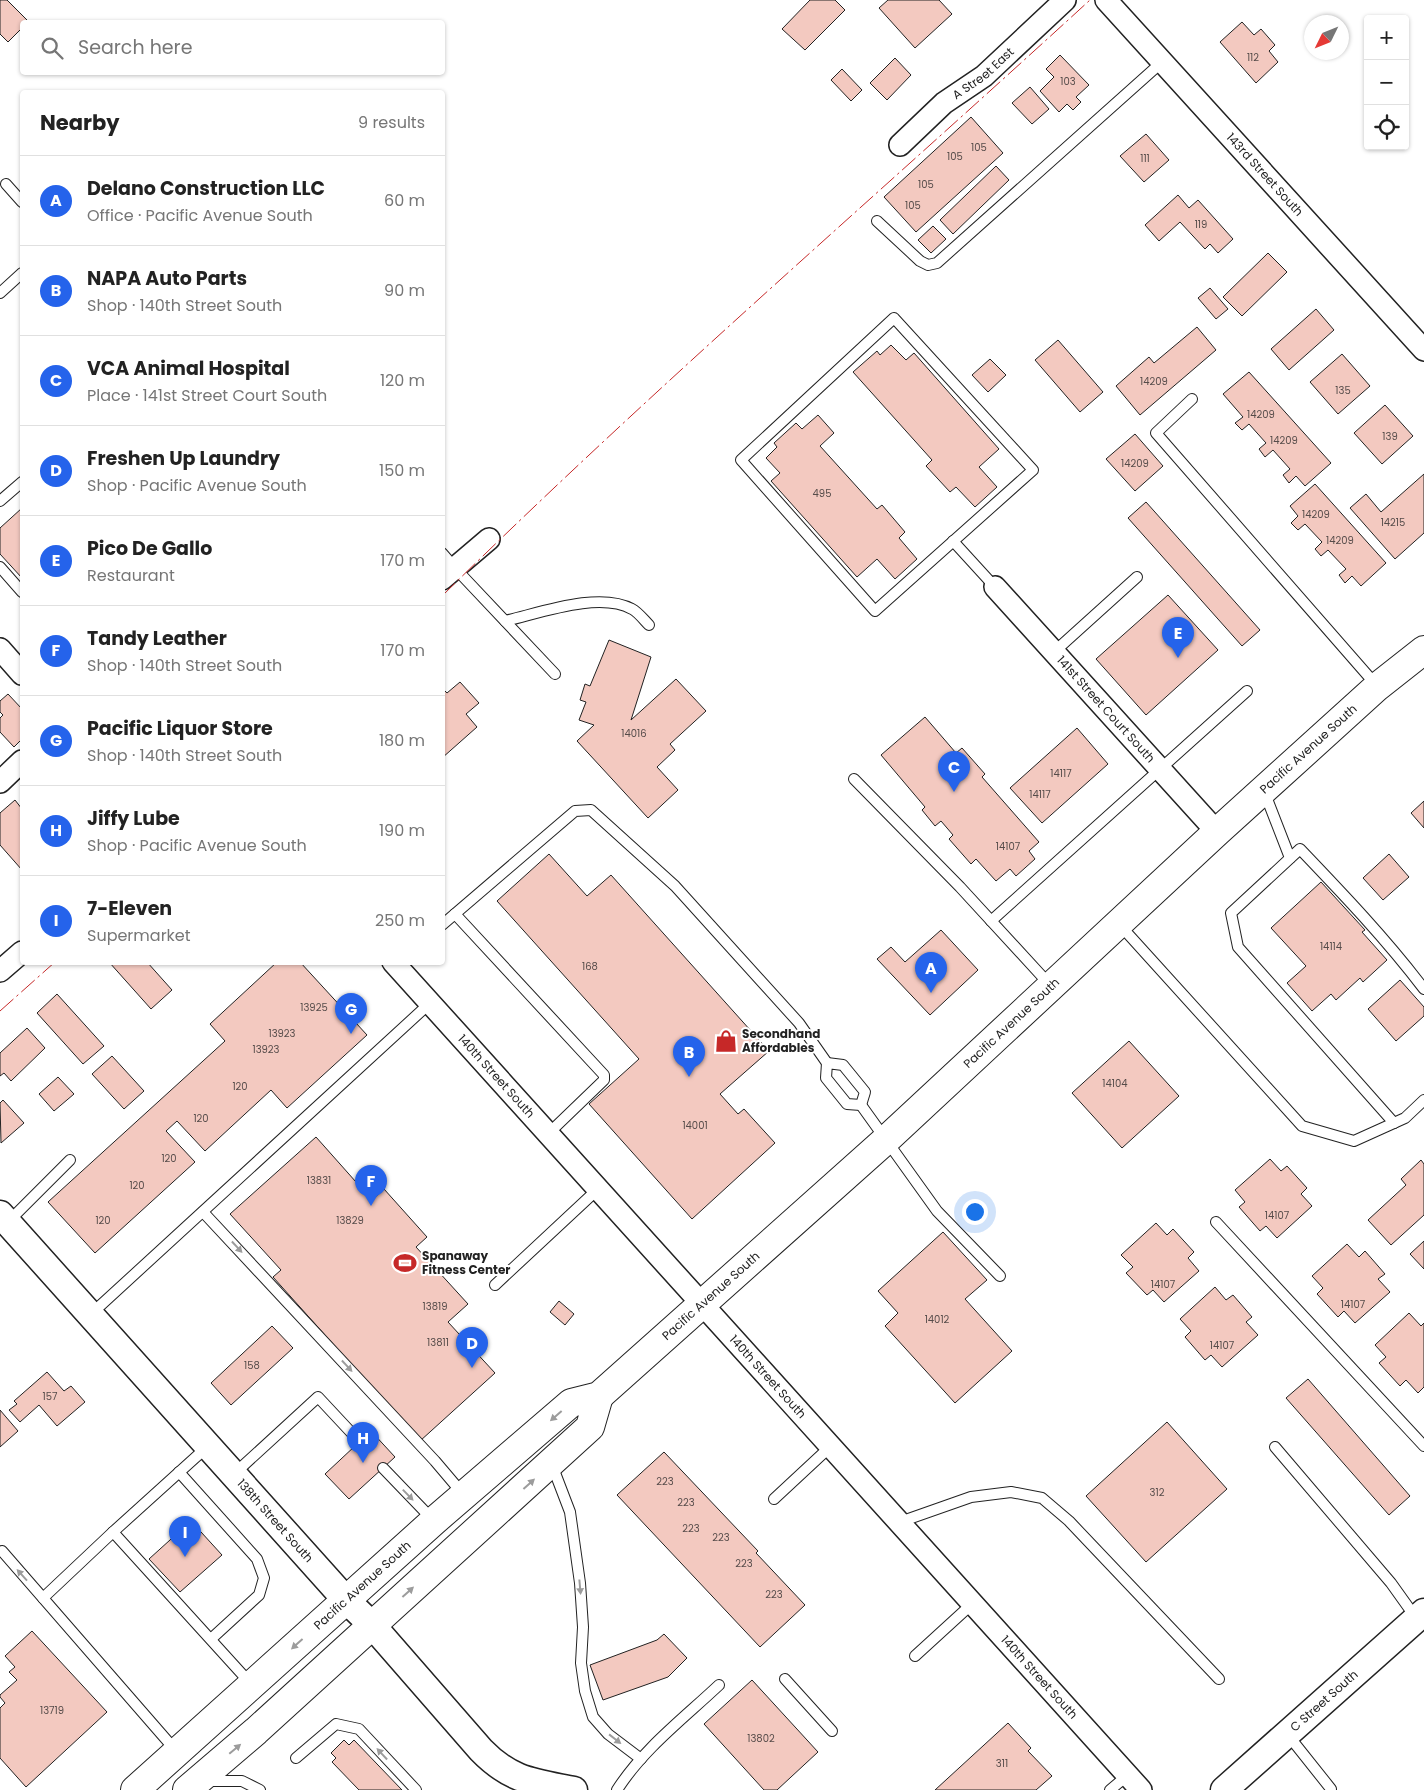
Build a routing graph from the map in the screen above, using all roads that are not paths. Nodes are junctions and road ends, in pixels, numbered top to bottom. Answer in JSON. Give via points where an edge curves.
{"nodes":[{"id":1,"x":1065,"y":0,"type":"edge"},
{"id":2,"x":1106,"y":0,"type":"edge"},
{"id":3,"x":1162,"y":62,"type":"junction"},
{"id":4,"x":900,"y":145,"type":"dead end"},
{"id":5,"x":6,"y":184,"type":"dead end"},
{"id":6,"x":20,"y":200,"type":"edge"},
{"id":7,"x":877,"y":221,"type":"dead end"},
{"id":8,"x":20,"y":275,"type":"edge"},
{"id":9,"x":0,"y":293,"type":"edge"},
{"id":10,"x":1424,"y":350,"type":"edge"},
{"id":11,"x":1192,"y":399,"type":"dead end"},
{"id":12,"x":20,"y":484,"type":"edge"},
{"id":13,"x":0,"y":501,"type":"edge"},
{"id":14,"x":488,"y":539,"type":"dead end"},
{"id":15,"x":953,"y":541,"type":"junction"},
{"id":16,"x":0,"y":567,"type":"edge"},
{"id":17,"x":447,"y":567,"type":"edge"},
{"id":18,"x":1137,"y":577,"type":"dead end"},
{"id":19,"x":995,"y":587,"type":"joint"},
{"id":20,"x":20,"y":590,"type":"edge"},
{"id":21,"x":505,"y":621,"type":"junction"},
{"id":22,"x":649,"y":625,"type":"dead end"},
{"id":23,"x":0,"y":649,"type":"edge"},
{"id":24,"x":1054,"y":652,"type":"junction"},
{"id":25,"x":1422,"y":655,"type":"edge"},
{"id":26,"x":20,"y":672,"type":"edge"},
{"id":27,"x":555,"y":674,"type":"dead end"},
{"id":28,"x":1378,"y":687,"type":"junction"},
{"id":29,"x":1247,"y":691,"type":"dead end"},
{"id":30,"x":20,"y":763,"type":"edge"},
{"id":31,"x":1160,"y":769,"type":"junction"},
{"id":32,"x":854,"y":779,"type":"dead end"},
{"id":33,"x":0,"y":782,"type":"edge"},
{"id":34,"x":1264,"y":790,"type":"junction"},
{"id":35,"x":1217,"y":832,"type":"junction"},
{"id":36,"x":1290,"y":858,"type":"junction"},
{"id":37,"x":456,"y":914,"type":"junction"},
{"id":38,"x":991,"y":921,"type":"junction"},
{"id":39,"x":445,"y":923,"type":"edge"},
{"id":40,"x":1119,"y":923,"type":"junction"},
{"id":41,"x":20,"y":954,"type":"edge"},
{"id":42,"x":398,"y":965,"type":"edge"},
{"id":43,"x":0,"y":971,"type":"edge"},
{"id":44,"x":1051,"y":986,"type":"junction"},
{"id":45,"x":1424,"y":988,"type":"edge"},
{"id":46,"x":430,"y":1003,"type":"junction"},
{"id":47,"x":827,"y":1062,"type":"junction"},
{"id":48,"x":1424,"y":1100,"type":"edge"},
{"id":49,"x":861,"y":1105,"type":"junction"},
{"id":50,"x":1394,"y":1123,"type":"junction"},
{"id":51,"x":549,"y":1134,"type":"junction"},
{"id":52,"x":887,"y":1139,"type":"junction"},
{"id":53,"x":70,"y":1160,"type":"dead end"},
{"id":54,"x":598,"y":1189,"type":"junction"},
{"id":55,"x":203,"y":1212,"type":"junction"},
{"id":56,"x":4,"y":1219,"type":"edge"},
{"id":57,"x":1216,"y":1222,"type":"dead end"},
{"id":58,"x":1000,"y":1276,"type":"dead end"},
{"id":59,"x":495,"y":1286,"type":"dead end"},
{"id":60,"x":702,"y":1303,"type":"junction"},
{"id":61,"x":90,"y":1315,"type":"junction"},
{"id":62,"x":599,"y":1396,"type":"junction"},
{"id":63,"x":360,"y":1442,"type":"dead end"},
{"id":64,"x":208,"y":1446,"type":"junction"},
{"id":65,"x":831,"y":1446,"type":"junction"},
{"id":66,"x":1424,"y":1446,"type":"edge"},
{"id":67,"x":1275,"y":1447,"type":"dead end"},
{"id":68,"x":551,"y":1464,"type":"junction"},
{"id":69,"x":383,"y":1468,"type":"dead end"},
{"id":70,"x":179,"y":1472,"type":"junction"},
{"id":71,"x":234,"y":1475,"type":"junction"},
{"id":72,"x":464,"y":1495,"type":"junction"},
{"id":73,"x":774,"y":1499,"type":"dead end"},
{"id":74,"x":434,"y":1521,"type":"junction"},
{"id":75,"x":900,"y":1522,"type":"junction"},
{"id":76,"x":113,"y":1532,"type":"junction"},
{"id":77,"x":2,"y":1551,"type":"dead end"},
{"id":78,"x":43,"y":1598,"type":"junction"},
{"id":79,"x":346,"y":1600,"type":"junction"},
{"id":80,"x":973,"y":1603,"type":"junction"},
{"id":81,"x":1420,"y":1615,"type":"edge"},
{"id":82,"x":372,"y":1625,"type":"junction"},
{"id":83,"x":211,"y":1639,"type":"junction"},
{"id":84,"x":915,"y":1656,"type":"dead end"},
{"id":85,"x":785,"y":1679,"type":"dead end"},
{"id":86,"x":1219,"y":1679,"type":"dead end"},
{"id":87,"x":719,"y":1684,"type":"dead end"},
{"id":88,"x":252,"y":1685,"type":"junction"},
{"id":89,"x":832,"y":1731,"type":"dead end"},
{"id":90,"x":1287,"y":1734,"type":"junction"},
{"id":91,"x":178,"y":1752,"type":"junction"},
{"id":92,"x":296,"y":1758,"type":"dead end"},
{"id":93,"x":641,"y":1760,"type":"junction"},
{"id":94,"x":1134,"y":1782,"type":"edge"},
{"id":95,"x":191,"y":1786,"type":"edge"},
{"id":96,"x":1331,"y":1789,"type":"dead end"},
{"id":97,"x":135,"y":1790,"type":"edge"},
{"id":98,"x":260,"y":1790,"type":"edge"},
{"id":99,"x":416,"y":1790,"type":"edge"},
{"id":100,"x":574,"y":1790,"type":"edge"},
{"id":101,"x":617,"y":1790,"type":"edge"},
{"id":102,"x":1110,"y":1790,"type":"edge"},
{"id":103,"x":1224,"y":1790,"type":"edge"}],
"edges":[{"from":1,"to":4,"type":"street","name":"A Street East","via":[[984,76],[944,103]]},
{"from":2,"to":3,"type":"street","name":"143rd Street South"},
{"from":3,"to":7,"type":"lane","via":[[937,264],[928,265],[920,261]]},
{"from":3,"to":10,"type":"street","name":"143rd Street South"},
{"from":5,"to":6,"type":"lane"},
{"from":8,"to":9,"type":"lane"},
{"from":11,"to":28,"type":"lane","via":[[1156,433]]},
{"from":12,"to":13,"type":"lane"},
{"from":14,"to":17,"type":"street"},
{"from":15,"to":15,"type":"lane","via":[[1033,470],[894,318],[741,460],[875,611]]},
{"from":15,"to":19,"type":"lane"},
{"from":16,"to":20,"type":"lane"},
{"from":17,"to":21,"type":"lane"},
{"from":18,"to":24,"type":"lane"},
{"from":19,"to":24,"type":"street","name":"141st Street Court South"},
{"from":21,"to":22,"type":"lane","via":[[587,602],[606,601],[633,609]]},
{"from":21,"to":27,"type":"lane"},
{"from":23,"to":26,"type":"street"},
{"from":24,"to":31,"type":"street","name":"141st Street Court South"},
{"from":25,"to":28,"type":"main road","name":"Pacific Avenue South"},
{"from":28,"to":34,"type":"main road","name":"Pacific Avenue South"},
{"from":29,"to":31,"type":"lane"},
{"from":30,"to":33,"type":"street"},
{"from":31,"to":35,"type":"street","name":"141st Street Court South"},
{"from":31,"to":38,"type":"lane"},
{"from":32,"to":38,"type":"lane"},
{"from":34,"to":35,"type":"main road","name":"Pacific Avenue South"},
{"from":34,"to":36,"type":"lane"},
{"from":35,"to":40,"type":"main road","name":"Pacific Avenue South"},
{"from":36,"to":45,"type":"lane","via":[[1300,849],[1356,908]]},
{"from":36,"to":50,"type":"lane","via":[[1231,913],[1238,947]]},
{"from":37,"to":39,"type":"lane"},
{"from":37,"to":47,"type":"lane","via":[[575,811],[591,810],[675,886],[799,1023]]},
{"from":37,"to":51,"type":"lane","via":[[604,1075],[604,1080]]},
{"from":38,"to":44,"type":"lane"},
{"from":40,"to":44,"type":"main road","name":"Pacific Avenue South"},
{"from":40,"to":50,"type":"lane","via":[[1302,1126],[1354,1141]]},
{"from":41,"to":43,"type":"street"},
{"from":42,"to":46,"type":"street","name":"140th Street South"},
{"from":44,"to":52,"type":"main road","name":"Pacific Avenue South"},
{"from":46,"to":51,"type":"street","name":"140th Street South"},
{"from":46,"to":55,"type":"lane"},
{"from":47,"to":49,"type":"lane","via":[[826,1078],[847,1104]]},
{"from":47,"to":49,"type":"lane","via":[[843,1065],[865,1092]]},
{"from":48,"to":50,"type":"lane","via":[[1405,1118]]},
{"from":49,"to":52,"type":"lane"},
{"from":51,"to":54,"type":"street","name":"140th Street South"},
{"from":52,"to":58,"type":"lane","via":[[937,1211]]},
{"from":52,"to":60,"type":"main road","name":"Pacific Avenue South"},
{"from":53,"to":56,"type":"lane"},
{"from":54,"to":59,"type":"lane"},
{"from":54,"to":60,"type":"street","name":"140th Street South"},
{"from":55,"to":61,"type":"lane"},
{"from":55,"to":72,"type":"lane","one_way":true},
{"from":56,"to":61,"type":"street","name":"138th Street South"},
{"from":57,"to":66,"type":"lane"},
{"from":60,"to":62,"type":"main road","name":"Pacific Avenue South"},
{"from":60,"to":65,"type":"street","name":"140th Street South"},
{"from":61,"to":64,"type":"street","name":"138th Street South"},
{"from":62,"to":68,"type":"main road","via":[[590,1427]]},
{"from":62,"to":72,"type":"main road","name":"Pacific Avenue South","one_way":true,"via":[[571,1403]]},
{"from":63,"to":71,"type":"lane","via":[[318,1397]]},
{"from":64,"to":70,"type":"lane"},
{"from":64,"to":71,"type":"street","name":"138th Street South"},
{"from":65,"to":73,"type":"lane"},
{"from":65,"to":75,"type":"street","name":"140th Street South"},
{"from":67,"to":81,"type":"lane"},
{"from":82,"to":68,"type":"main road","one_way":true},
{"from":68,"to":93,"type":"lane","one_way":true,"via":[[570,1512],[580,1583],[581,1662],[585,1691],[593,1717],[608,1734]]},
{"from":69,"to":74,"type":"lane","one_way":true},
{"from":70,"to":76,"type":"lane"},
{"from":70,"to":83,"type":"lane","via":[[257,1559],[264,1578],[258,1595]]},
{"from":71,"to":79,"type":"street","name":"138th Street South"},
{"from":72,"to":74,"type":"main road","name":"Pacific Avenue South"},
{"from":74,"to":79,"type":"main road","name":"Pacific Avenue South"},
{"from":75,"to":80,"type":"street","name":"140th Street South"},
{"from":75,"to":86,"type":"lane","via":[[971,1497],[1011,1492],[1042,1498],[1069,1521]]},
{"from":76,"to":78,"type":"lane"},
{"from":76,"to":83,"type":"lane"},
{"from":78,"to":77,"type":"lane","one_way":true},
{"from":78,"to":91,"type":"lane"},
{"from":79,"to":82,"type":"street","name":"138th Street South"},
{"from":79,"to":88,"type":"main road","name":"Pacific Avenue South","one_way":true},
{"from":80,"to":84,"type":"lane"},
{"from":80,"to":94,"type":"street","name":"140th Street South"},
{"from":81,"to":90,"type":"street","name":"C Street South"},
{"from":95,"to":82,"type":"main road","one_way":true},
{"from":82,"to":100,"type":"street","name":"138th Street South","via":[[502,1770],[520,1778]]},
{"from":83,"to":88,"type":"lane"},
{"from":85,"to":89,"type":"lane"},
{"from":87,"to":93,"type":"lane"},
{"from":88,"to":91,"type":"main road","name":"Pacific Avenue South"},
{"from":90,"to":96,"type":"lane"},
{"from":90,"to":103,"type":"street","name":"C Street South"},
{"from":91,"to":97,"type":"main road","name":"Pacific Avenue South"},
{"from":99,"to":92,"type":"lane","one_way":true,"via":[[359,1729],[336,1724]]},
{"from":93,"to":101,"type":"lane"},
{"from":94,"to":102,"type":"lane"},
{"from":95,"to":98,"type":"lane","via":[[242,1781]]}]}
